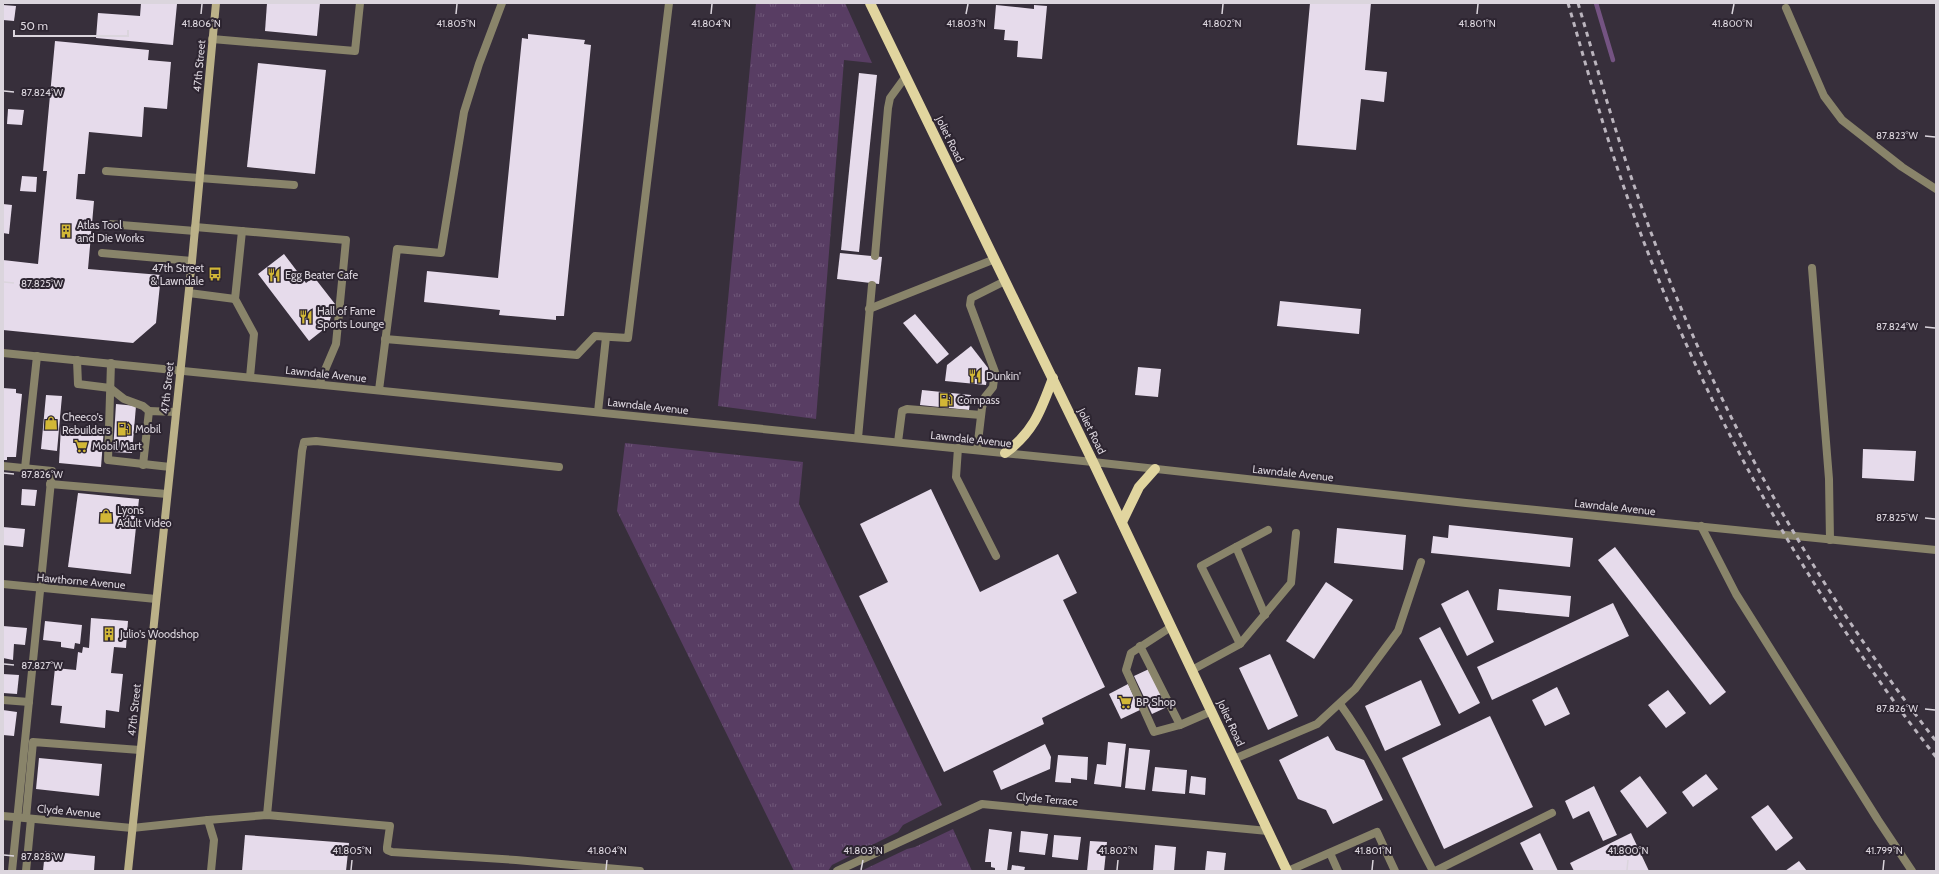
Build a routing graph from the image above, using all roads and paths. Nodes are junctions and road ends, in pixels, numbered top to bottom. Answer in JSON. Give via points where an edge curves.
{"nodes":[{"id":1,"x":216,"y":3,"type":"edge"},
{"id":2,"x":360,"y":3,"type":"edge"},
{"id":3,"x":502,"y":3,"type":"edge"},
{"id":4,"x":669,"y":3,"type":"edge"},
{"id":5,"x":870,"y":3,"type":"edge"},
{"id":6,"x":1786,"y":8,"type":"dead end"},
{"id":7,"x":212,"y":39,"type":"junction"},
{"id":8,"x":906,"y":76,"type":"junction"},
{"id":9,"x":106,"y":171,"type":"dead end"},
{"id":10,"x":200,"y":178,"type":"junction"},
{"id":11,"x":294,"y":185,"type":"dead end"},
{"id":12,"x":1936,"y":189,"type":"edge"},
{"id":13,"x":109,"y":224,"type":"dead end"},
{"id":14,"x":195,"y":229,"type":"junction"},
{"id":15,"x":242,"y":230,"type":"junction"},
{"id":16,"x":102,"y":253,"type":"dead end"},
{"id":17,"x":875,"y":256,"type":"dead end"},
{"id":18,"x":995,"y":259,"type":"junction"},
{"id":19,"x":192,"y":261,"type":"junction"},
{"id":20,"x":1812,"y":268,"type":"dead end"},
{"id":21,"x":1005,"y":281,"type":"junction"},
{"id":22,"x":872,"y":285,"type":"dead end"},
{"id":23,"x":189,"y":293,"type":"junction"},
{"id":24,"x":236,"y":299,"type":"junction"},
{"id":25,"x":870,"y":309,"type":"junction"},
{"id":26,"x":606,"y":337,"type":"junction"},
{"id":27,"x":385,"y":339,"type":"junction"},
{"id":28,"x":3,"y":353,"type":"edge"},
{"id":29,"x":37,"y":356,"type":"junction"},
{"id":30,"x":77,"y":360,"type":"junction"},
{"id":31,"x":111,"y":363,"type":"junction"},
{"id":32,"x":180,"y":370,"type":"junction"},
{"id":33,"x":250,"y":377,"type":"junction"},
{"id":34,"x":1053,"y":378,"type":"junction"},
{"id":35,"x":319,"y":384,"type":"junction"},
{"id":36,"x":110,"y":388,"type":"junction"},
{"id":37,"x":378,"y":390,"type":"junction"},
{"id":38,"x":149,"y":411,"type":"junction"},
{"id":39,"x":176,"y":412,"type":"junction"},
{"id":40,"x":598,"y":412,"type":"junction"},
{"id":41,"x":981,"y":415,"type":"junction"},
{"id":42,"x":858,"y":438,"type":"junction"},
{"id":43,"x":898,"y":442,"type":"junction"},
{"id":44,"x":958,"y":448,"type":"junction"},
{"id":45,"x":977,"y":450,"type":"junction"},
{"id":46,"x":1006,"y":453,"type":"junction"},
{"id":47,"x":1094,"y":462,"type":"junction"},
{"id":48,"x":143,"y":465,"type":"junction"},
{"id":49,"x":3,"y":466,"type":"edge"},
{"id":50,"x":170,"y":467,"type":"junction"},
{"id":51,"x":560,"y":467,"type":"dead end"},
{"id":52,"x":25,"y":468,"type":"junction"},
{"id":53,"x":1155,"y":469,"type":"junction"},
{"id":54,"x":50,"y":484,"type":"junction"},
{"id":55,"x":167,"y":494,"type":"junction"},
{"id":56,"x":1122,"y":522,"type":"junction"},
{"id":57,"x":1701,"y":526,"type":"junction"},
{"id":58,"x":1268,"y":530,"type":"dead end"},
{"id":59,"x":1296,"y":533,"type":"dead end"},
{"id":60,"x":1830,"y":540,"type":"junction"},
{"id":61,"x":1236,"y":547,"type":"junction"},
{"id":62,"x":1936,"y":550,"type":"edge"},
{"id":63,"x":996,"y":556,"type":"dead end"},
{"id":64,"x":1420,"y":562,"type":"dead end"},
{"id":65,"x":3,"y":584,"type":"edge"},
{"id":66,"x":40,"y":588,"type":"junction"},
{"id":67,"x":156,"y":599,"type":"junction"},
{"id":68,"x":1265,"y":615,"type":"junction"},
{"id":69,"x":1171,"y":627,"type":"junction"},
{"id":70,"x":1240,"y":644,"type":"junction"},
{"id":71,"x":1140,"y":646,"type":"junction"},
{"id":72,"x":1192,"y":670,"type":"junction"},
{"id":73,"x":3,"y":700,"type":"edge"},
{"id":74,"x":29,"y":702,"type":"junction"},
{"id":75,"x":1340,"y":704,"type":"junction"},
{"id":76,"x":1212,"y":712,"type":"junction"},
{"id":77,"x":1180,"y":724,"type":"junction"},
{"id":78,"x":140,"y":750,"type":"junction"},
{"id":79,"x":1234,"y":759,"type":"junction"},
{"id":80,"x":1552,"y":813,"type":"dead end"},
{"id":81,"x":267,"y":815,"type":"junction"},
{"id":82,"x":3,"y":816,"type":"edge"},
{"id":83,"x":17,"y":818,"type":"junction"},
{"id":84,"x":29,"y":819,"type":"junction"},
{"id":85,"x":208,"y":820,"type":"junction"},
{"id":86,"x":132,"y":828,"type":"junction"},
{"id":87,"x":1268,"y":831,"type":"junction"},
{"id":88,"x":1330,"y":853,"type":"junction"},
{"id":89,"x":12,"y":871,"type":"edge"},
{"id":90,"x":26,"y":871,"type":"edge"},
{"id":91,"x":128,"y":871,"type":"edge"},
{"id":92,"x":211,"y":871,"type":"edge"},
{"id":93,"x":640,"y":871,"type":"edge"},
{"id":94,"x":837,"y":871,"type":"edge"},
{"id":95,"x":1288,"y":871,"type":"edge"},
{"id":96,"x":1338,"y":871,"type":"edge"},
{"id":97,"x":1395,"y":871,"type":"edge"},
{"id":98,"x":1434,"y":871,"type":"edge"},
{"id":99,"x":1912,"y":871,"type":"edge"}],
"edges":[{"from":1,"to":7,"type":"main road","name":"47th Street"},
{"from":2,"to":7,"type":"street","via":[[355,51]]},
{"from":3,"to":27,"type":"street","via":[[464,112],[441,253],[397,249]]},
{"from":4,"to":26,"type":"street","via":[[628,338]]},
{"from":5,"to":8,"type":"main road","name":"Joliet Road"},
{"from":6,"to":12,"type":"street","via":[[1824,96],[1842,120],[1902,167]]},
{"from":7,"to":10,"type":"main road","name":"47th Street"},
{"from":8,"to":17,"type":"street","via":[[890,98],[888,108]]},
{"from":8,"to":18,"type":"main road","name":"Joliet Road"},
{"from":9,"to":10,"type":"street"},
{"from":10,"to":11,"type":"street"},
{"from":10,"to":14,"type":"main road","name":"47th Street"},
{"from":13,"to":14,"type":"street"},
{"from":14,"to":15,"type":"street"},
{"from":14,"to":19,"type":"main road","name":"47th Street"},
{"from":15,"to":24,"type":"street"},
{"from":15,"to":35,"type":"street","via":[[346,240],[336,344]]},
{"from":16,"to":19,"type":"street"},
{"from":18,"to":21,"type":"main road","name":"Joliet Road"},
{"from":18,"to":25,"type":"street"},
{"from":19,"to":23,"type":"main road","name":"47th Street"},
{"from":20,"to":60,"type":"street","via":[[1829,479]]},
{"from":21,"to":34,"type":"main road","name":"Joliet Road"},
{"from":21,"to":41,"type":"street","via":[[971,298],[970,305],[995,372],[993,387],[985,397]]},
{"from":22,"to":25,"type":"street"},
{"from":23,"to":24,"type":"street"},
{"from":23,"to":32,"type":"main road","name":"47th Street"},
{"from":24,"to":33,"type":"street","via":[[254,334]]},
{"from":25,"to":42,"type":"street"},
{"from":26,"to":27,"type":"street","via":[[595,336],[577,355]]},
{"from":26,"to":40,"type":"street"},
{"from":27,"to":37,"type":"street"},
{"from":28,"to":29,"type":"street","name":"Lawndale Avenue"},
{"from":29,"to":30,"type":"street","name":"Lawndale Avenue"},
{"from":29,"to":52,"type":"street"},
{"from":30,"to":31,"type":"street","name":"Lawndale Avenue"},
{"from":30,"to":36,"type":"street","via":[[78,384]]},
{"from":31,"to":32,"type":"street","name":"Lawndale Avenue"},
{"from":31,"to":36,"type":"street"},
{"from":32,"to":33,"type":"street","name":"Lawndale Avenue"},
{"from":32,"to":39,"type":"main road","name":"47th Street"},
{"from":33,"to":35,"type":"street","name":"Lawndale Avenue"},
{"from":34,"to":46,"type":"main road","via":[[1037,420]]},
{"from":34,"to":47,"type":"main road","name":"Joliet Road"},
{"from":35,"to":37,"type":"street","name":"Lawndale Avenue"},
{"from":36,"to":38,"type":"street","via":[[124,399]]},
{"from":36,"to":48,"type":"street","via":[[108,460]]},
{"from":37,"to":40,"type":"street","name":"Lawndale Avenue"},
{"from":38,"to":39,"type":"street"},
{"from":38,"to":48,"type":"street"},
{"from":39,"to":50,"type":"main road","name":"47th Street"},
{"from":40,"to":42,"type":"street","name":"Lawndale Avenue"},
{"from":41,"to":43,"type":"street","via":[[907,409],[902,411]]},
{"from":41,"to":45,"type":"street"},
{"from":42,"to":43,"type":"street","name":"Lawndale Avenue"},
{"from":43,"to":44,"type":"street","name":"Lawndale Avenue"},
{"from":44,"to":45,"type":"street","name":"Lawndale Avenue"},
{"from":44,"to":63,"type":"street","via":[[956,477]]},
{"from":45,"to":46,"type":"street","name":"Lawndale Avenue"},
{"from":46,"to":47,"type":"street","name":"Lawndale Avenue"},
{"from":47,"to":53,"type":"street","name":"Lawndale Avenue"},
{"from":47,"to":56,"type":"main road","name":"Joliet Road"},
{"from":48,"to":50,"type":"street"},
{"from":49,"to":52,"type":"street"},
{"from":50,"to":55,"type":"main road","name":"47th Street"},
{"from":51,"to":81,"type":"street","via":[[316,441],[304,442]]},
{"from":52,"to":54,"type":"street","via":[[52,471]]},
{"from":53,"to":56,"type":"main road","via":[[1139,488]]},
{"from":53,"to":57,"type":"street","name":"Lawndale Avenue"},
{"from":54,"to":55,"type":"street"},
{"from":54,"to":66,"type":"street"},
{"from":55,"to":67,"type":"main road","name":"47th Street"},
{"from":56,"to":69,"type":"main road","name":"Joliet Road"},
{"from":57,"to":60,"type":"street","name":"Lawndale Avenue"},
{"from":57,"to":99,"type":"street","via":[[1736,594]]},
{"from":58,"to":61,"type":"street"},
{"from":59,"to":68,"type":"street","via":[[1291,583]]},
{"from":60,"to":62,"type":"street","name":"Lawndale Avenue"},
{"from":61,"to":68,"type":"street"},
{"from":61,"to":70,"type":"street","via":[[1202,566]]},
{"from":64,"to":75,"type":"street","via":[[1398,631],[1355,690]]},
{"from":65,"to":66,"type":"street","name":"Hawthorne Avenue"},
{"from":66,"to":67,"type":"street","name":"Hawthorne Avenue"},
{"from":66,"to":74,"type":"street"},
{"from":67,"to":78,"type":"main road","name":"47th Street"},
{"from":68,"to":70,"type":"street"},
{"from":69,"to":71,"type":"street"},
{"from":69,"to":72,"type":"main road","name":"Joliet Road"},
{"from":70,"to":72,"type":"street"},
{"from":71,"to":77,"type":"street"},
{"from":71,"to":77,"type":"street","via":[[1131,653],[1126,670],[1154,732]]},
{"from":72,"to":76,"type":"main road","name":"Joliet Road"},
{"from":73,"to":74,"type":"street"},
{"from":74,"to":83,"type":"street"},
{"from":75,"to":79,"type":"street","via":[[1317,724]]},
{"from":75,"to":98,"type":"street","via":[[1358,728]]},
{"from":76,"to":77,"type":"street"},
{"from":76,"to":79,"type":"main road","name":"Joliet Road"},
{"from":78,"to":84,"type":"street","via":[[33,742]]},
{"from":78,"to":86,"type":"main road","name":"47th Street"},
{"from":79,"to":87,"type":"main road","name":"Joliet Road"},
{"from":80,"to":98,"type":"street"},
{"from":81,"to":85,"type":"street","name":"Clyde Avenue"},
{"from":81,"to":93,"type":"street","name":"Clyde Avenue","via":[[390,826],[387,850],[392,852]]},
{"from":82,"to":83,"type":"street","name":"Clyde Avenue"},
{"from":83,"to":84,"type":"street","name":"Clyde Avenue"},
{"from":83,"to":89,"type":"street"},
{"from":84,"to":86,"type":"street","name":"Clyde Avenue"},
{"from":84,"to":90,"type":"street"},
{"from":85,"to":86,"type":"street","name":"Clyde Avenue"},
{"from":85,"to":92,"type":"street","via":[[214,840]]},
{"from":86,"to":91,"type":"main road","name":"47th Street"},
{"from":87,"to":94,"type":"street","name":"Clyde Terrace","via":[[982,804]]},
{"from":87,"to":95,"type":"main road","name":"Joliet Road"},
{"from":88,"to":95,"type":"street"},
{"from":88,"to":96,"type":"street"},
{"from":88,"to":97,"type":"street","via":[[1377,832]]}]}
